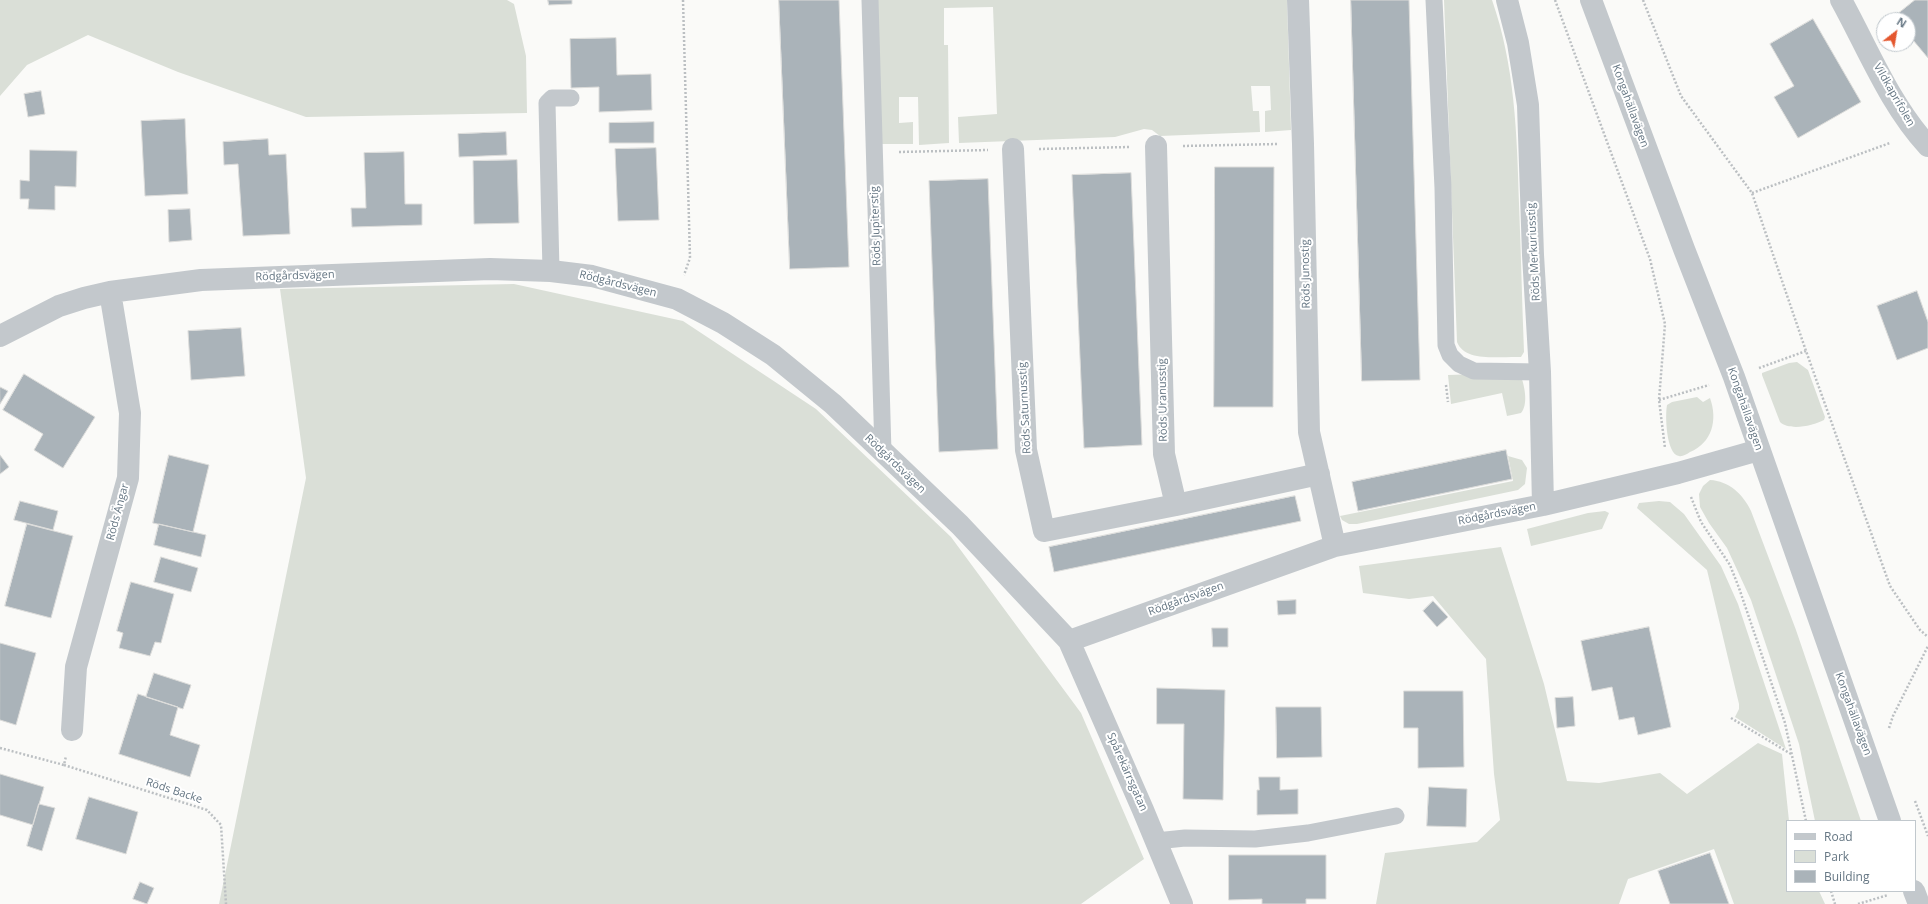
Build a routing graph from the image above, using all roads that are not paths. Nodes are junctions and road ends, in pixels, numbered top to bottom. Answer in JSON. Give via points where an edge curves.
{"nodes":[{"id":1,"x":870,"y":0,"type":"edge"},
{"id":2,"x":1298,"y":0,"type":"edge"},
{"id":3,"x":1434,"y":0,"type":"edge"},
{"id":4,"x":1507,"y":0,"type":"edge"},
{"id":5,"x":1591,"y":0,"type":"edge"},
{"id":6,"x":1841,"y":0,"type":"edge"},
{"id":7,"x":571,"y":98,"type":"dead end"},
{"id":8,"x":1922,"y":139,"type":"edge"},
{"id":9,"x":1156,"y":146,"type":"road end"},
{"id":10,"x":1013,"y":149,"type":"road end"},
{"id":11,"x":551,"y":271,"type":"junction"},
{"id":12,"x":110,"y":292,"type":"junction"},
{"id":13,"x":0,"y":336,"type":"edge"},
{"id":14,"x":1540,"y":372,"type":"junction"},
{"id":15,"x":1759,"y":450,"type":"junction"},
{"id":16,"x":883,"y":452,"type":"junction"},
{"id":17,"x":1319,"y":474,"type":"junction"},
{"id":18,"x":1176,"y":505,"type":"junction"},
{"id":19,"x":1543,"y":505,"type":"junction"},
{"id":20,"x":1335,"y":546,"type":"junction"},
{"id":21,"x":1070,"y":641,"type":"junction"},
{"id":22,"x":72,"y":730,"type":"road end"},
{"id":23,"x":1396,"y":816,"type":"dead end"},
{"id":24,"x":1890,"y":820,"type":"edge"},
{"id":25,"x":1156,"y":841,"type":"junction"},
{"id":26,"x":1914,"y":892,"type":"edge"},
{"id":27,"x":1182,"y":904,"type":"edge"},
{"id":28,"x":1919,"y":904,"type":"edge"}],
"edges":[{"from":1,"to":16,"type":"lane","name":"Röds Jupiterstig"},
{"from":2,"to":17,"type":"street","name":"Röds Junostig","via":[[1309,432]]},
{"from":3,"to":14,"type":"lane","via":[[1443,188],[1446,345],[1450,355],[1474,371]]},
{"from":4,"to":14,"type":"street","name":"Röds Merkuriusstig","via":[[1518,43],[1528,105]]},
{"from":5,"to":15,"type":"street","name":"Kongahällavägen","via":[[1734,377]]},
{"from":6,"to":8,"type":"street","name":"Vildkaprifolen","via":[[1897,103]]},
{"from":7,"to":11,"type":"lane","via":[[552,98],[547,103]]},
{"from":9,"to":18,"type":"street","name":"Röds Uranusstig","via":[[1164,454]]},
{"from":10,"to":18,"type":"street","name":"Röds Saturnusstig","via":[[1026,450],[1044,531]]},
{"from":11,"to":12,"type":"street","name":"Rödgårdsvägen","via":[[490,269],[208,280]]},
{"from":11,"to":16,"type":"street","name":"Rödgårdsvägen","via":[[592,276],[677,299],[723,323],[773,355],[832,404]]},
{"from":12,"to":13,"type":"street","name":"Rödgårdsvägen","via":[[59,306]]},
{"from":12,"to":22,"type":"street","name":"Röds Ängar","via":[[130,413],[128,478],[76,667]]},
{"from":14,"to":19,"type":"street","name":"Röds Merkuriusstig"},
{"from":15,"to":19,"type":"street","name":"Rödgårdsvägen","via":[[1678,473]]},
{"from":15,"to":24,"type":"street","name":"Kongahällavägen"},
{"from":16,"to":21,"type":"street","name":"Rödgårdsvägen","via":[[960,525]]},
{"from":17,"to":18,"type":"street"},
{"from":17,"to":20,"type":"street","name":"Röds Junostig"},
{"from":19,"to":20,"type":"street","name":"Rödgårdsvägen"},
{"from":20,"to":21,"type":"street","name":"Rödgårdsvägen"},
{"from":21,"to":25,"type":"street","name":"Spårekärrsgatan"},
{"from":23,"to":25,"type":"lane","via":[[1308,833],[1255,839],[1185,838]]},
{"from":25,"to":27,"type":"street","name":"Spårekärrsgatan"},
{"from":26,"to":28,"type":"street"}]}
